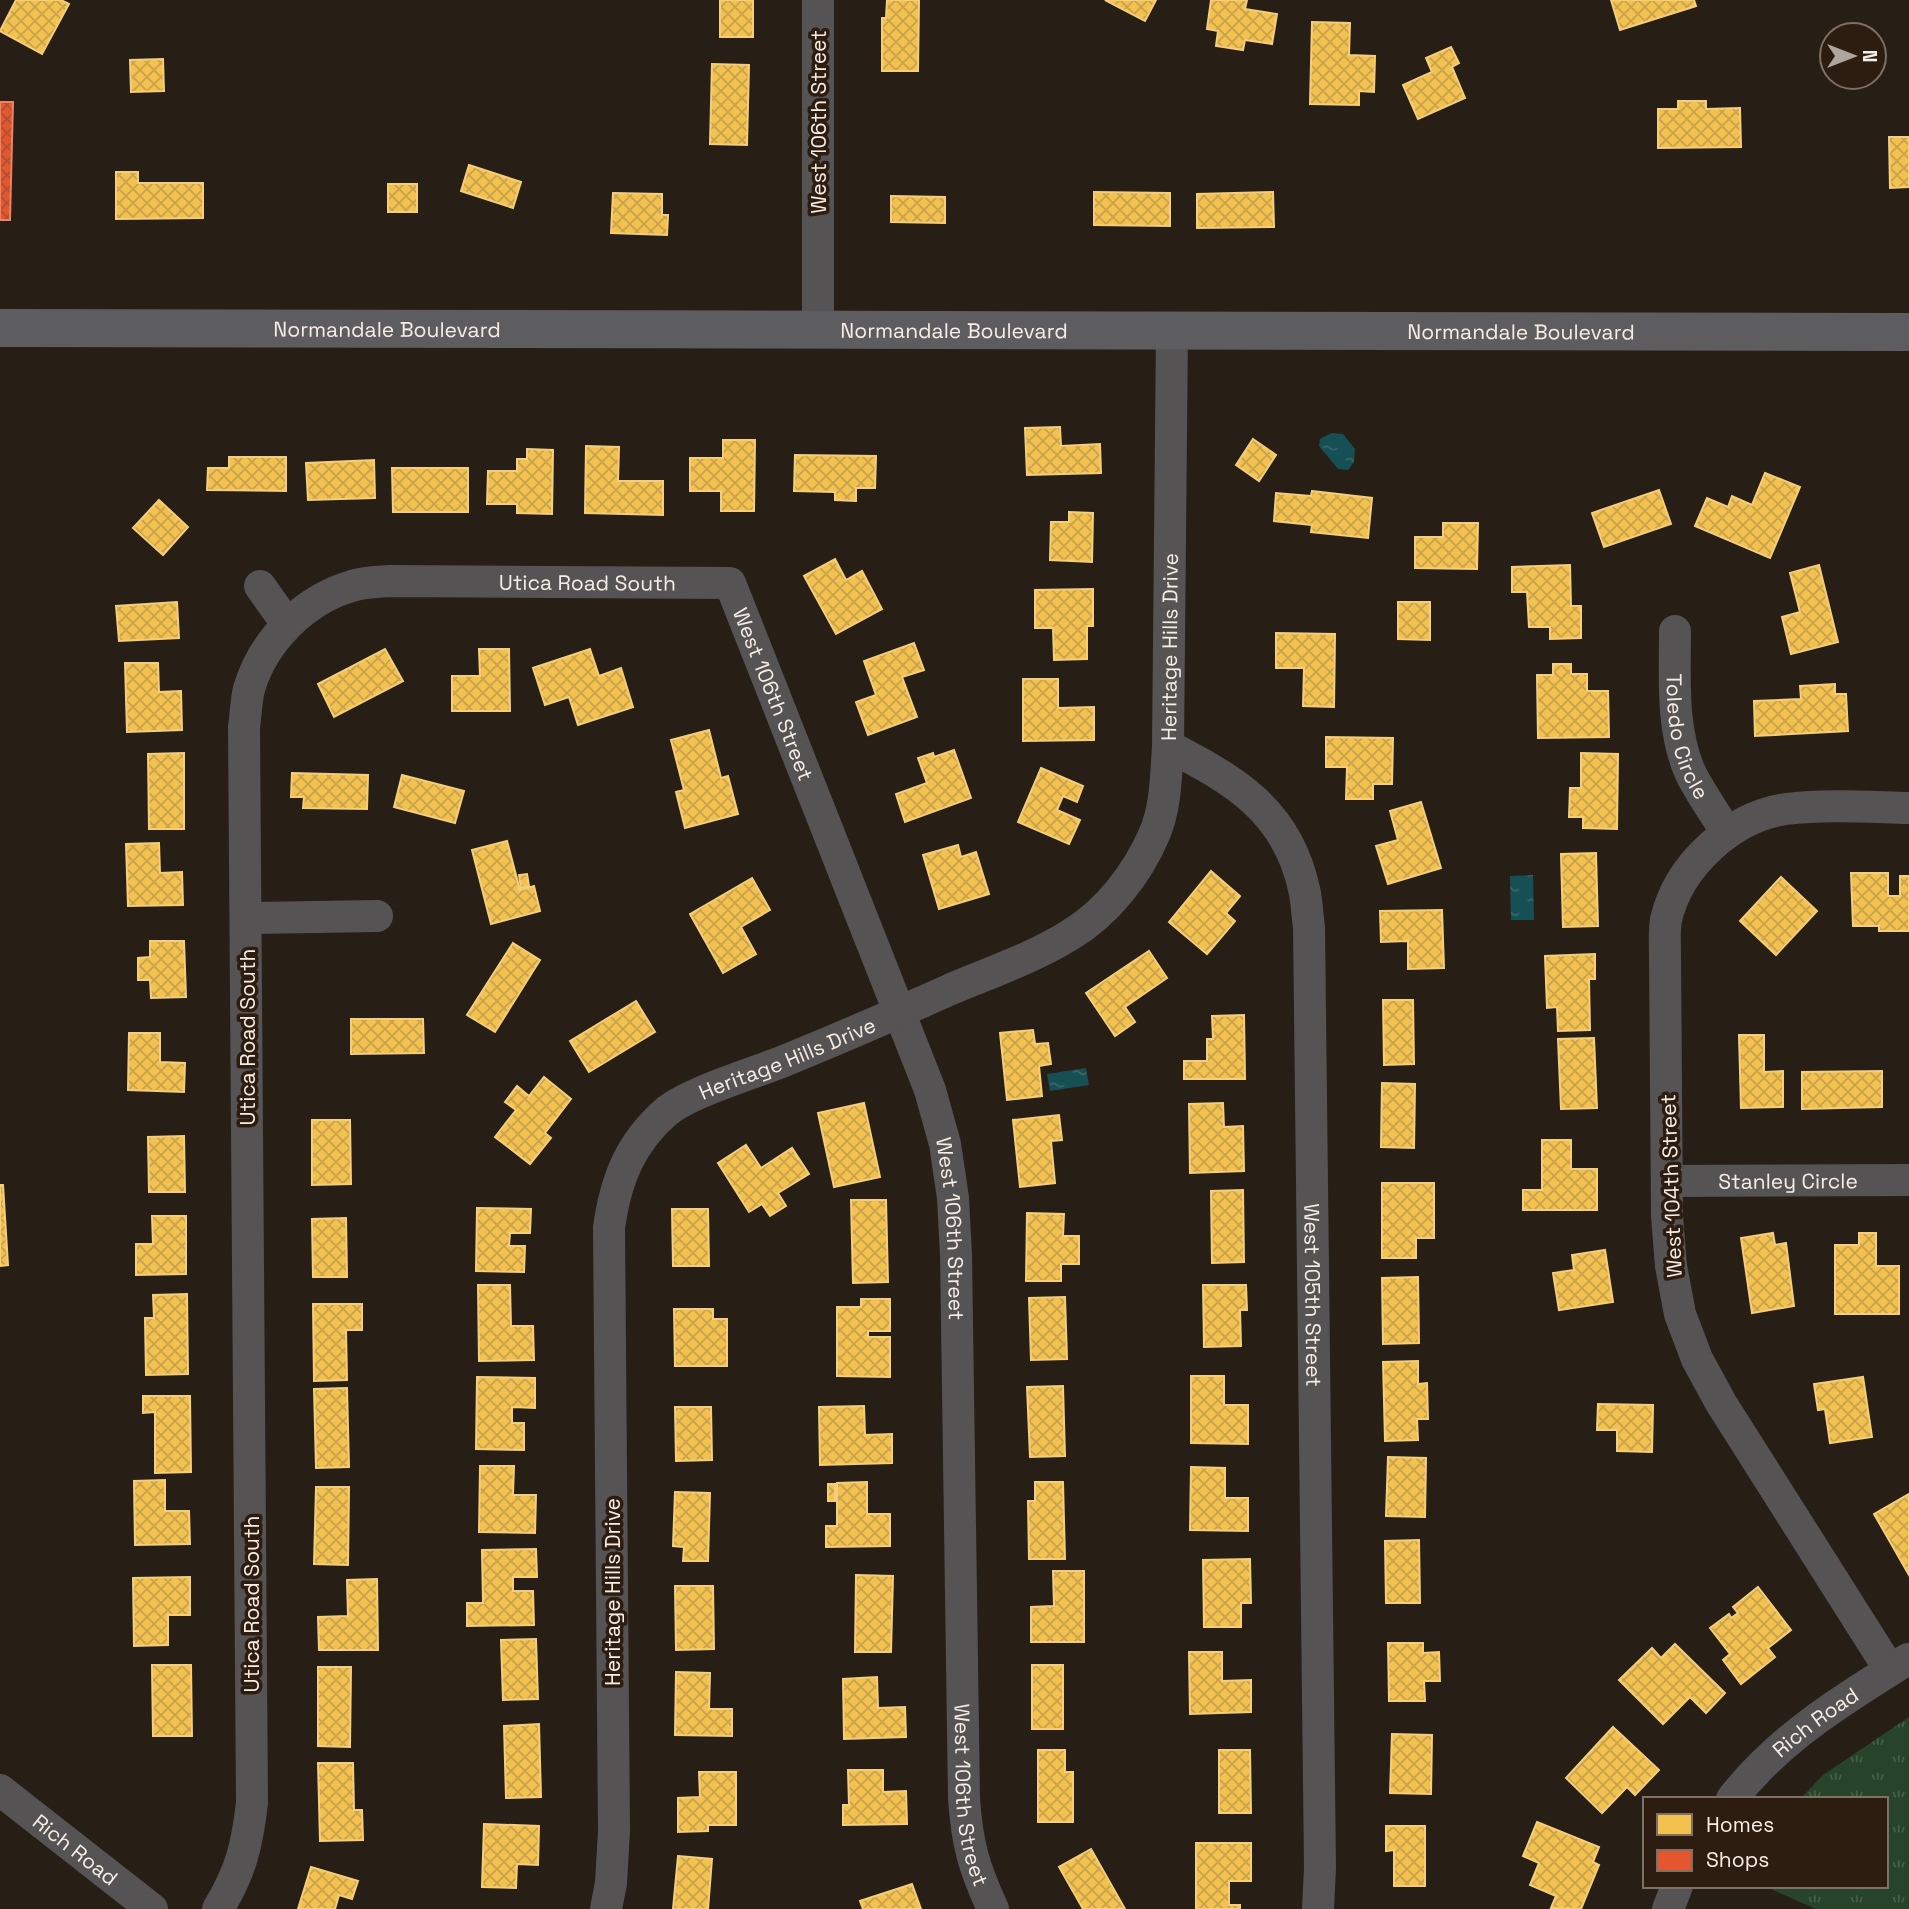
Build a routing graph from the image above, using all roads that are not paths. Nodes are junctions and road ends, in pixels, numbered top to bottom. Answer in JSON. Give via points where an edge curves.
{"nodes":[{"id":1,"x":818,"y":0,"type":"edge"},
{"id":2,"x":0,"y":328,"type":"edge"},
{"id":3,"x":818,"y":329,"type":"junction"},
{"id":4,"x":1172,"y":329,"type":"junction"},
{"id":5,"x":1909,"y":332,"type":"edge"},
{"id":6,"x":730,"y":583,"type":"joint"},
{"id":7,"x":260,"y":586,"type":"dead end"},
{"id":8,"x":287,"y":624,"type":"junction"},
{"id":9,"x":1675,"y":631,"type":"dead end"},
{"id":10,"x":1168,"y":746,"type":"junction"},
{"id":11,"x":1909,"y":808,"type":"edge"},
{"id":12,"x":1727,"y":833,"type":"junction"},
{"id":13,"x":377,"y":916,"type":"dead end"},
{"id":14,"x":246,"y":918,"type":"junction"},
{"id":15,"x":899,"y":1012,"type":"junction"},
{"id":16,"x":1909,"y":1180,"type":"edge"},
{"id":17,"x":1667,"y":1181,"type":"junction"},
{"id":18,"x":1900,"y":1664,"type":"edge"},
{"id":19,"x":0,"y":1790,"type":"edge"},
{"id":20,"x":1733,"y":1797,"type":"edge"},
{"id":21,"x":1676,"y":1888,"type":"edge"},
{"id":22,"x":152,"y":1909,"type":"edge"},
{"id":23,"x":218,"y":1909,"type":"edge"},
{"id":24,"x":606,"y":1909,"type":"edge"},
{"id":25,"x":993,"y":1909,"type":"edge"},
{"id":26,"x":1318,"y":1909,"type":"edge"},
{"id":27,"x":1668,"y":1909,"type":"edge"}],
"edges":[{"from":1,"to":3,"type":"street","name":"West 106th Street"},
{"from":2,"to":3,"type":"main road","name":"Normandale Boulevard"},
{"from":3,"to":4,"type":"main road","name":"Normandale Boulevard"},
{"from":4,"to":5,"type":"main road","name":"Normandale Boulevard"},
{"from":4,"to":10,"type":"street","name":"Heritage Hills Drive"},
{"from":6,"to":8,"type":"street","name":"Utica Road South","via":[[390,581],[341,590],[318,600]]},
{"from":6,"to":15,"type":"street","name":"West 106th Street"},
{"from":7,"to":8,"type":"street"},
{"from":8,"to":14,"type":"street","name":"Utica Road South","via":[[264,653],[249,690],[244,727]]},
{"from":9,"to":12,"type":"street","name":"Toledo Circle","via":[[1675,709],[1680,742],[1691,772]]},
{"from":10,"to":15,"type":"street","name":"Heritage Hills Drive","via":[[1165,790],[1155,833],[1106,907],[1071,935]]},
{"from":10,"to":26,"type":"street","name":"West 105th Street","via":[[1219,772],[1249,794],[1273,822],[1294,855],[1309,927]]},
{"from":11,"to":12,"type":"street","name":"West 104th Street","via":[[1783,809]]},
{"from":12,"to":17,"type":"street","name":"West 104th Street","via":[[1700,857],[1678,887],[1666,920]]},
{"from":13,"to":14,"type":"street"},
{"from":14,"to":23,"type":"street","name":"Utica Road South","via":[[252,1802],[248,1842],[235,1881]]},
{"from":15,"to":24,"type":"street","name":"Heritage Hills Drive","via":[[669,1109],[626,1161],[614,1194],[610,1240],[614,1831]]},
{"from":15,"to":25,"type":"street","name":"West 106th Street","via":[[930,1090],[953,1198],[964,1798],[967,1837]]},
{"from":16,"to":17,"type":"street","name":"Stanley Circle"},
{"from":17,"to":18,"type":"street","name":"West 104th Street","via":[[1671,1266],[1680,1314],[1697,1359],[1721,1403]]},
{"from":18,"to":20,"type":"street","name":"Rich Road","via":[[1831,1707],[1787,1742]]},
{"from":19,"to":22,"type":"street","name":"Rich Road"},
{"from":21,"to":27,"type":"street"}]}
